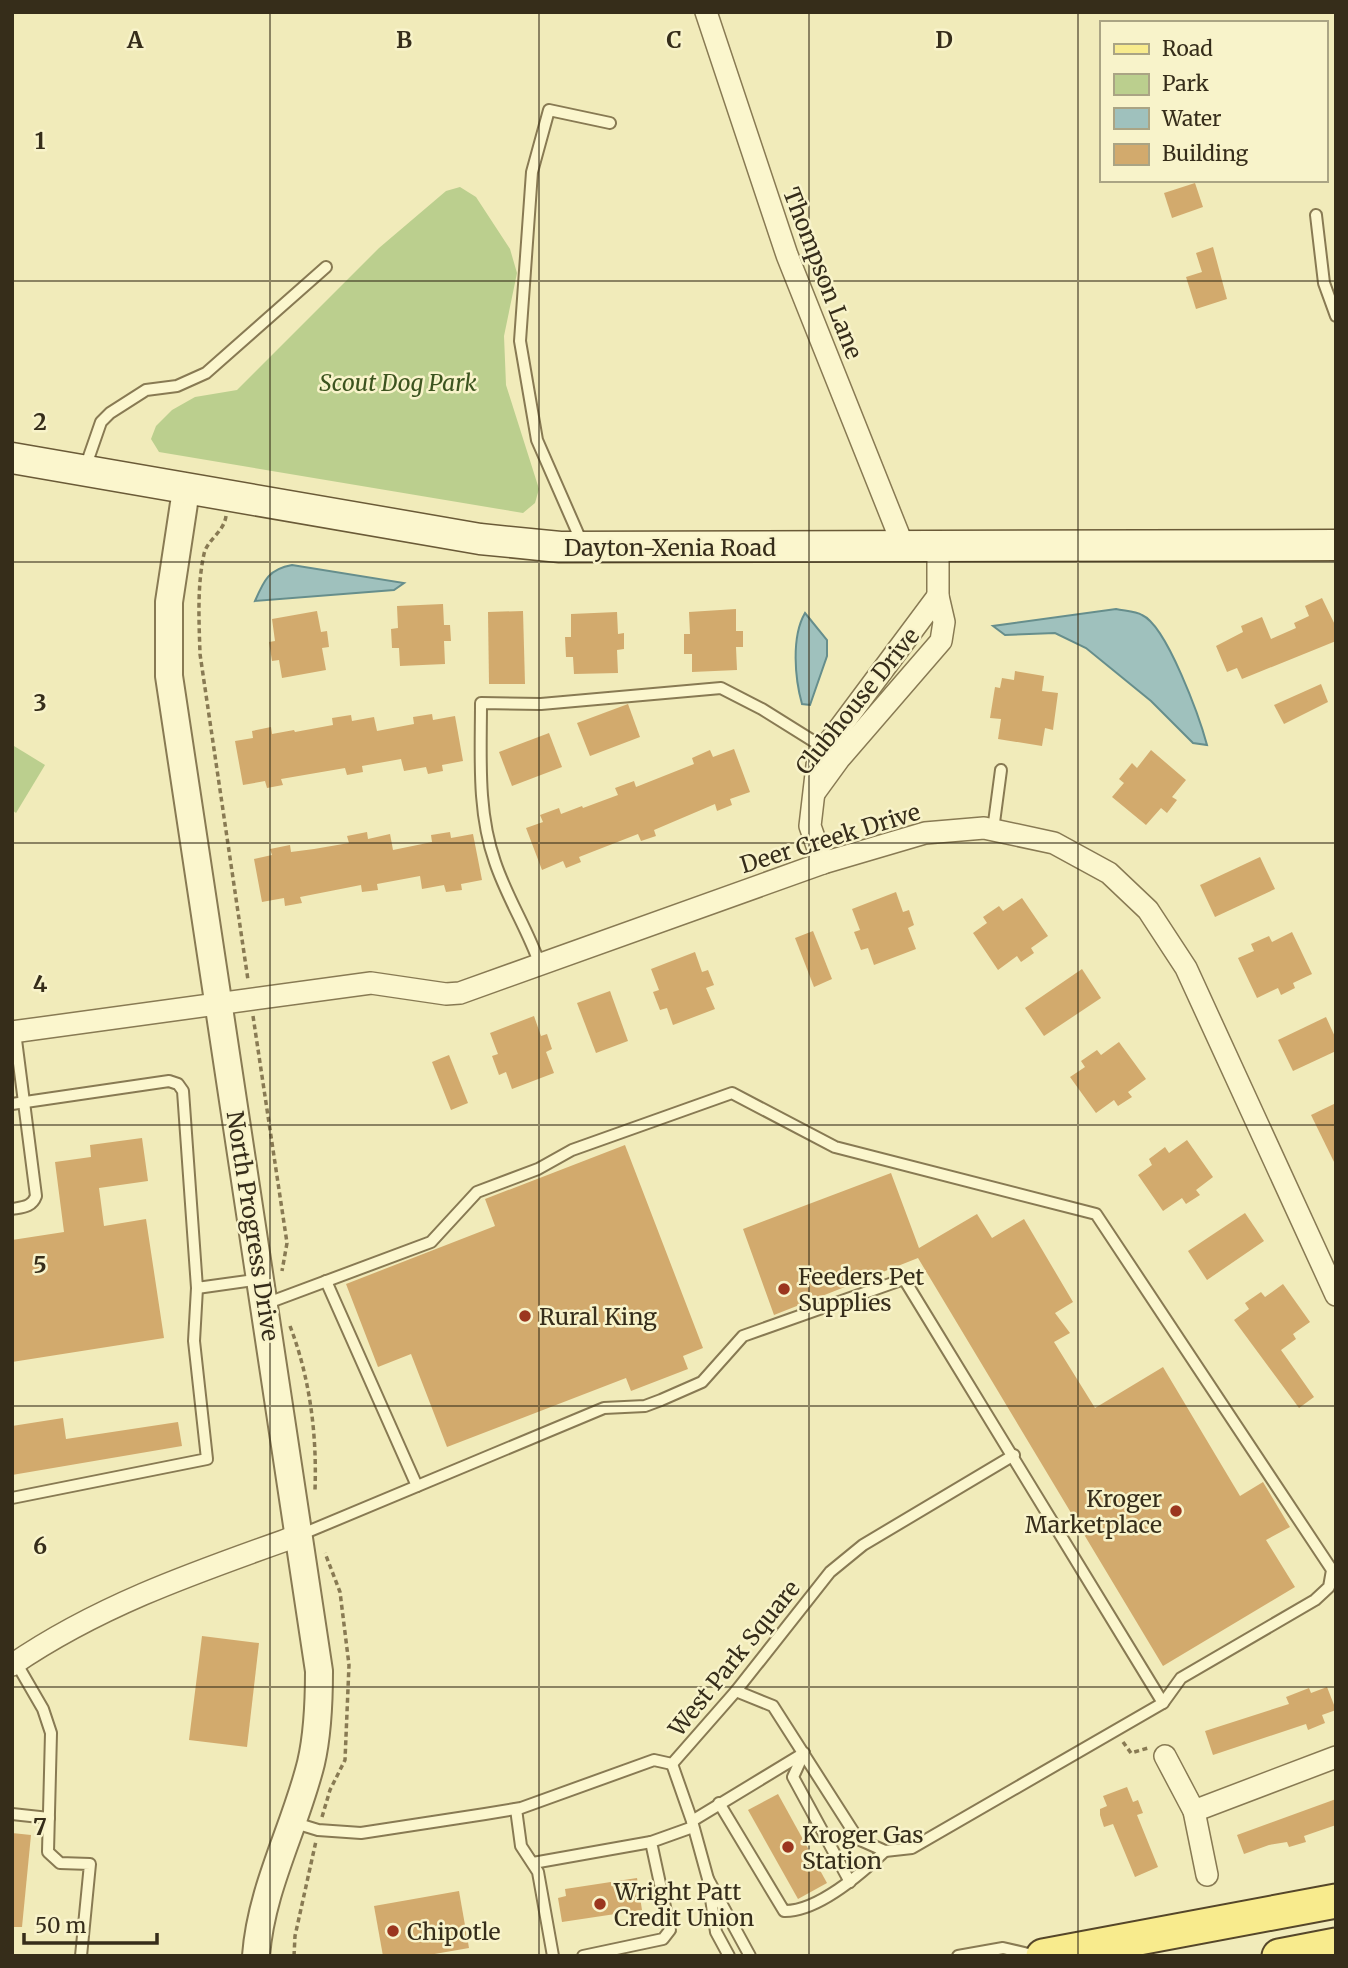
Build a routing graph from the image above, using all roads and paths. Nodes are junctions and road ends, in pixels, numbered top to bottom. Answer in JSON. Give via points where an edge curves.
{"nodes":[{"id":1,"x":706,"y":12,"type":"edge"},
{"id":2,"x":610,"y":123,"type":"dead end"},
{"id":3,"x":1316,"y":215,"type":"dead end"},
{"id":4,"x":326,"y":267,"type":"dead end"},
{"id":5,"x":1336,"y":316,"type":"edge"},
{"id":6,"x":12,"y":458,"type":"edge"},
{"id":7,"x":84,"y":470,"type":"junction"},
{"id":8,"x":186,"y":490,"type":"junction"},
{"id":9,"x":1336,"y":545,"type":"edge"},
{"id":10,"x":584,"y":547,"type":"junction"},
{"id":11,"x":938,"y":547,"type":"junction"},
{"id":12,"x":904,"y":548,"type":"junction"},
{"id":13,"x":832,"y":753,"type":"junction"},
{"id":14,"x":1001,"y":770,"type":"dead end"},
{"id":15,"x":993,"y":830,"type":"junction"},
{"id":16,"x":823,"y":863,"type":"junction"},
{"id":17,"x":541,"y":966,"type":"junction"},
{"id":18,"x":219,"y":1004,"type":"junction"},
{"id":19,"x":14,"y":1032,"type":"edge"},
{"id":20,"x":18,"y":1102,"type":"edge"},
{"id":21,"x":12,"y":1209,"type":"edge"},
{"id":22,"x":326,"y":1281,"type":"junction"},
{"id":23,"x":197,"y":1288,"type":"junction"},
{"id":24,"x":263,"y":1291,"type":"junction"},
{"id":25,"x":1336,"y":1295,"type":"edge"},
{"id":26,"x":1336,"y":1429,"type":"edge"},
{"id":27,"x":1336,"y":1449,"type":"edge"},
{"id":28,"x":1014,"y":1455,"type":"junction"},
{"id":29,"x":417,"y":1486,"type":"junction"},
{"id":30,"x":12,"y":1498,"type":"edge"},
{"id":31,"x":300,"y":1535,"type":"junction"},
{"id":32,"x":13,"y":1662,"type":"edge"},
{"id":33,"x":736,"y":1691,"type":"junction"},
{"id":34,"x":1163,"y":1703,"type":"junction"},
{"id":35,"x":1114,"y":1731,"type":"junction"},
{"id":36,"x":804,"y":1753,"type":"junction"},
{"id":37,"x":1165,"y":1756,"type":"joint"},
{"id":38,"x":1336,"y":1757,"type":"edge"},
{"id":39,"x":672,"y":1764,"type":"junction"},
{"id":40,"x":719,"y":1803,"type":"junction"},
{"id":41,"x":516,"y":1809,"type":"junction"},
{"id":42,"x":1194,"y":1811,"type":"junction"},
{"id":43,"x":12,"y":1814,"type":"edge"},
{"id":44,"x":49,"y":1818,"type":"junction"},
{"id":45,"x":292,"y":1822,"type":"junction"},
{"id":46,"x":693,"y":1824,"type":"junction"},
{"id":47,"x":651,"y":1842,"type":"junction"},
{"id":48,"x":886,"y":1851,"type":"junction"},
{"id":49,"x":533,"y":1863,"type":"junction"},
{"id":50,"x":1207,"y":1875,"type":"dead end"},
{"id":51,"x":708,"y":1879,"type":"junction"},
{"id":52,"x":850,"y":1882,"type":"junction"},
{"id":53,"x":1336,"y":1901,"type":"edge"},
{"id":54,"x":1336,"y":1945,"type":"edge"},
{"id":55,"x":81,"y":1956,"type":"edge"},
{"id":56,"x":256,"y":1956,"type":"edge"},
{"id":57,"x":553,"y":1956,"type":"edge"},
{"id":58,"x":583,"y":1956,"type":"edge"},
{"id":59,"x":729,"y":1956,"type":"edge"},
{"id":60,"x":750,"y":1956,"type":"edge"},
{"id":61,"x":958,"y":1956,"type":"edge"},
{"id":62,"x":1037,"y":1956,"type":"edge"},
{"id":63,"x":1042,"y":1956,"type":"edge"},
{"id":64,"x":1279,"y":1956,"type":"edge"}],
"edges":[{"from":1,"to":12,"type":"street","name":"Thompson Lane","via":[[783,243]]},
{"from":2,"to":10,"type":"lane","via":[[549,110],[532,172],[520,341],[537,440]]},
{"from":3,"to":5,"type":"lane","via":[[1324,284]]},
{"from":4,"to":7,"type":"lane","via":[[206,373],[177,386],[146,390],[110,413],[101,422]]},
{"from":6,"to":7,"type":"main road","name":"Dayton-Xenia Road"},
{"from":7,"to":8,"type":"main road","name":"Dayton-Xenia Road"},
{"from":8,"to":10,"type":"main road","name":"Dayton-Xenia Road","via":[[480,540]]},
{"from":8,"to":18,"type":"street","name":"North Progress Drive","via":[[169,602],[169,676]]},
{"from":9,"to":11,"type":"main road","name":"Dayton-Xenia Road"},
{"from":10,"to":12,"type":"main road","name":"Dayton-Xenia Road"},
{"from":11,"to":12,"type":"main road","name":"Dayton-Xenia Road"},
{"from":11,"to":13,"type":"street","name":"Clubhouse Drive","via":[[938,596]]},
{"from":13,"to":16,"type":"street","name":"Clubhouse Drive","via":[[818,757],[812,797],[810,826]]},
{"from":13,"to":17,"type":"lane","via":[[721,688],[541,704],[481,703],[480,796],[495,862]]},
{"from":14,"to":15,"type":"lane"},
{"from":15,"to":16,"type":"street","name":"Deer Creek Drive","via":[[925,832]]},
{"from":15,"to":25,"type":"street","name":"Deer Creek Drive","via":[[1054,843],[1109,873],[1148,910],[1186,968]]},
{"from":16,"to":17,"type":"street","name":"Deer Creek Drive"},
{"from":17,"to":18,"type":"street","name":"Deer Creek Drive","via":[[460,993],[371,983]]},
{"from":18,"to":19,"type":"street","name":"Deer Creek Drive"},
{"from":18,"to":24,"type":"street","name":"North Progress Drive"},
{"from":19,"to":20,"type":"lane"},
{"from":20,"to":21,"type":"lane","via":[[36,1196],[27,1207]]},
{"from":20,"to":23,"type":"lane","via":[[169,1081],[178,1084],[183,1091]]},
{"from":22,"to":24,"type":"lane"},
{"from":22,"to":29,"type":"lane"},
{"from":22,"to":34,"type":"lane","via":[[430,1241],[477,1192],[572,1150],[732,1093],[835,1147],[1096,1214],[1332,1570],[1329,1587],[1315,1600],[1181,1678]]},
{"from":23,"to":24,"type":"lane"},
{"from":23,"to":30,"type":"lane","via":[[194,1341],[207,1459]]},
{"from":24,"to":31,"type":"street","name":"North Progress Drive"},
{"from":26,"to":27,"type":"path"},
{"from":28,"to":29,"type":"lane","via":[[904,1279],[743,1336],[702,1382],[661,1400],[645,1406],[604,1408]]},
{"from":28,"to":33,"type":"lane","name":"West Park Square","via":[[863,1545],[830,1572]]},
{"from":28,"to":34,"type":"lane"},
{"from":29,"to":31,"type":"lane"},
{"from":31,"to":32,"type":"street","via":[[159,1585]]},
{"from":31,"to":45,"type":"street","name":"North Progress Drive","via":[[319,1694],[311,1761]]},
{"from":32,"to":44,"type":"lane","via":[[43,1709],[51,1733]]},
{"from":33,"to":36,"type":"lane","via":[[773,1706]]},
{"from":33,"to":39,"type":"lane","name":"West Park Square"},
{"from":34,"to":35,"type":"lane"},
{"from":35,"to":37,"type":"path","via":[[1131,1753],[1157,1745]]},
{"from":35,"to":48,"type":"lane","via":[[912,1848]]},
{"from":36,"to":40,"type":"lane"},
{"from":36,"to":48,"type":"lane","via":[[858,1839]]},
{"from":36,"to":52,"type":"lane","via":[[793,1777]]},
{"from":37,"to":42,"type":"street"},
{"from":38,"to":42,"type":"street"},
{"from":39,"to":41,"type":"lane","name":"West Park Square","via":[[654,1760]]},
{"from":39,"to":46,"type":"lane"},
{"from":40,"to":46,"type":"lane"},
{"from":40,"to":52,"type":"lane","via":[[784,1911],[801,1909]]},
{"from":41,"to":45,"type":"lane","name":"West Park Square","via":[[361,1833],[318,1830]]},
{"from":41,"to":49,"type":"lane","via":[[521,1846]]},
{"from":42,"to":50,"type":"street"},
{"from":43,"to":44,"type":"lane"},
{"from":44,"to":55,"type":"lane","via":[[48,1852],[60,1863],[90,1864]]},
{"from":45,"to":56,"type":"street","name":"North Progress Drive","via":[[269,1885]]},
{"from":46,"to":47,"type":"lane"},
{"from":46,"to":51,"type":"lane"},
{"from":47,"to":49,"type":"lane"},
{"from":47,"to":58,"type":"lane","via":[[670,1930],[663,1939]]},
{"from":48,"to":52,"type":"lane"},
{"from":49,"to":57,"type":"lane"},
{"from":51,"to":59,"type":"lane","via":[[716,1932]]},
{"from":51,"to":60,"type":"lane"},
{"from":53,"to":63,"type":"main road"},
{"from":54,"to":64,"type":"main road"},
{"from":61,"to":62,"type":"lane","via":[[1003,1948]]}]}
